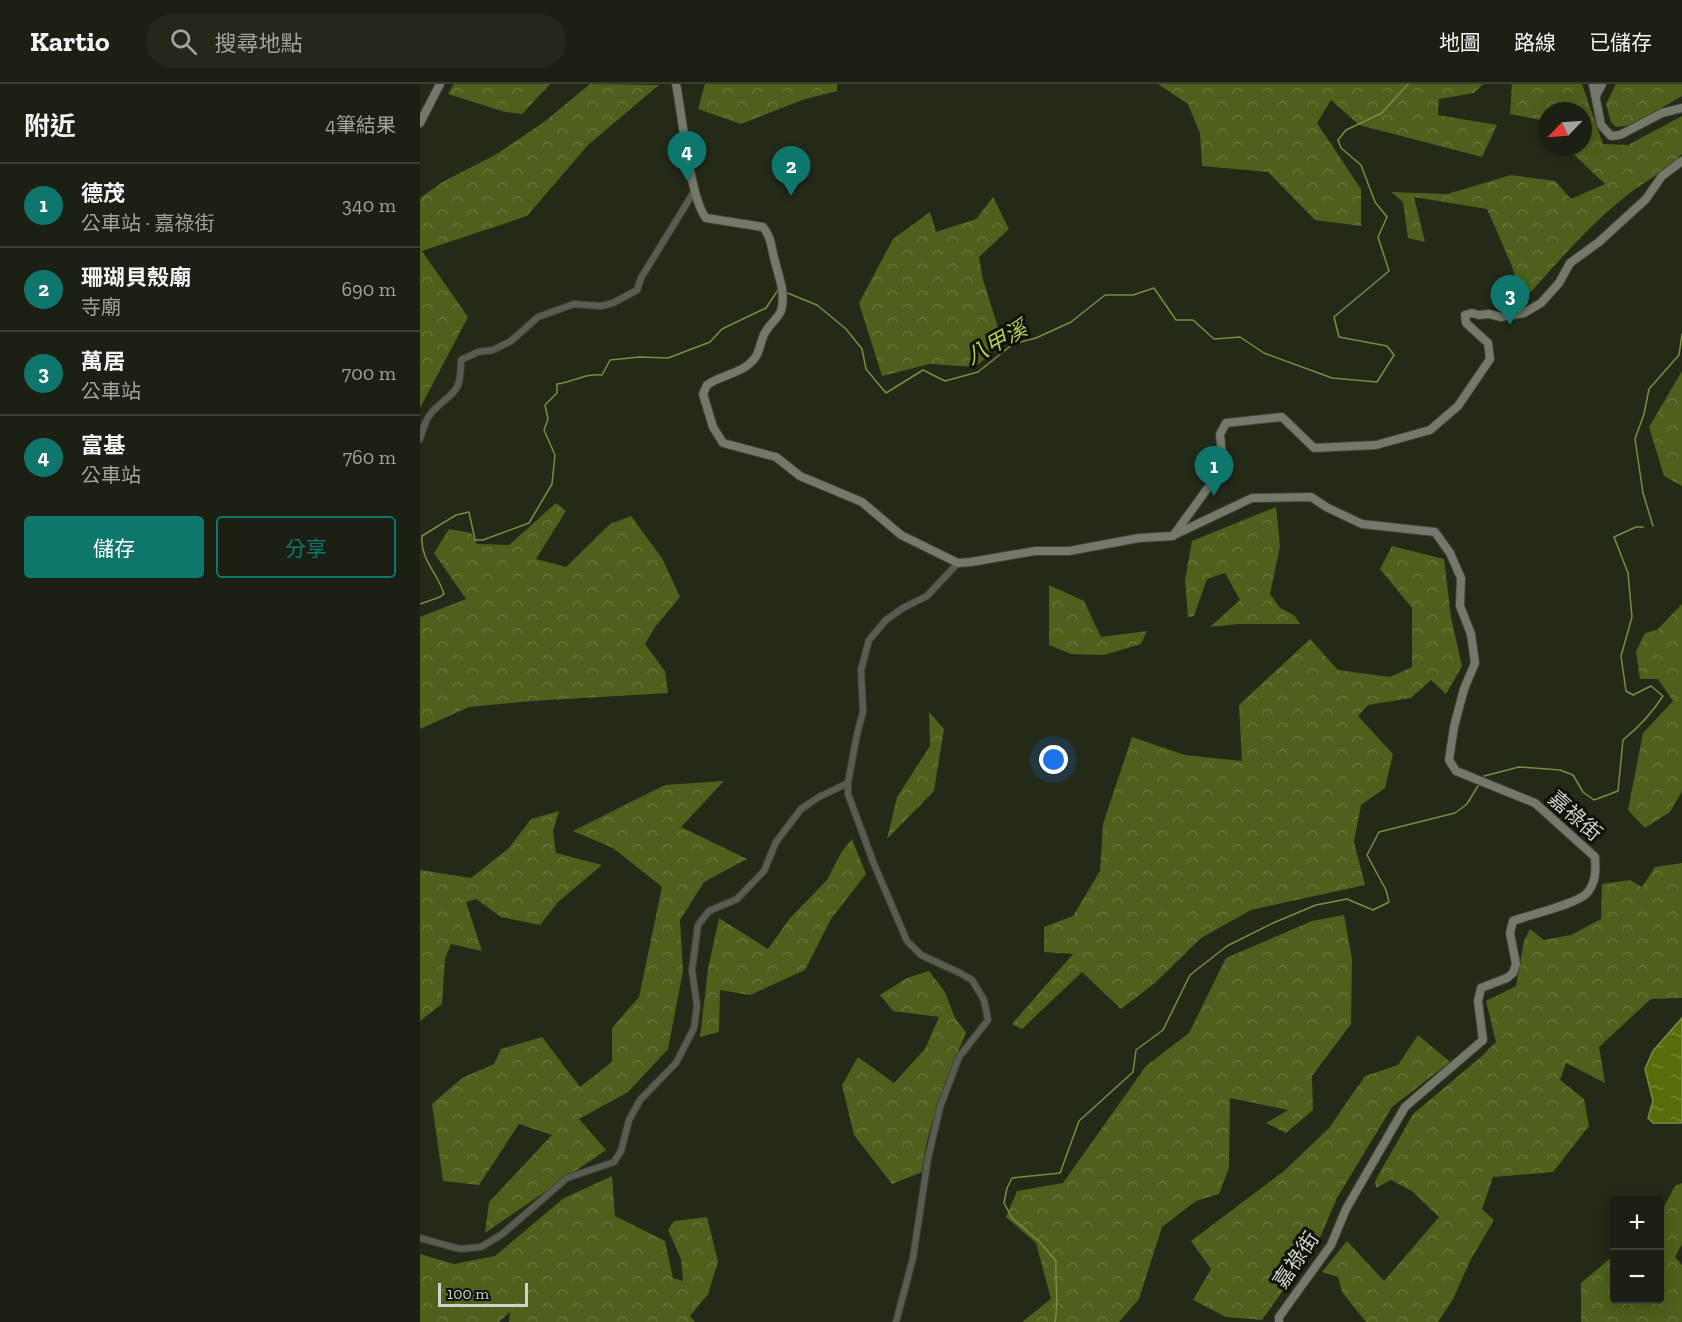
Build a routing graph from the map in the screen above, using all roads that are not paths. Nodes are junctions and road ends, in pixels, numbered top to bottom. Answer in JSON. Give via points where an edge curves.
{"nodes":[{"id":1,"x":440,"y":84,"type":"edge"},
{"id":2,"x":676,"y":84,"type":"edge"},
{"id":3,"x":1593,"y":84,"type":"edge"},
{"id":4,"x":1602,"y":84,"type":"edge"},
{"id":5,"x":1596,"y":96,"type":"junction"},
{"id":6,"x":1682,"y":108,"type":"edge"},
{"id":7,"x":420,"y":123,"type":"edge"},
{"id":8,"x":1682,"y":161,"type":"edge"},
{"id":9,"x":695,"y":190,"type":"junction"},
{"id":10,"x":420,"y":439,"type":"edge"},
{"id":11,"x":1173,"y":536,"type":"junction"},
{"id":12,"x":958,"y":562,"type":"junction"},
{"id":13,"x":848,"y":783,"type":"junction"},
{"id":14,"x":420,"y":1238,"type":"edge"},
{"id":15,"x":896,"y":1322,"type":"edge"},
{"id":16,"x":1279,"y":1322,"type":"edge"}],
"edges":[{"from":1,"to":7,"type":"street"},
{"from":2,"to":9,"type":"street"},
{"from":3,"to":5,"type":"street"},
{"from":4,"to":5,"type":"street"},
{"from":5,"to":6,"type":"street","via":[[1601,126],[1611,136]]},
{"from":8,"to":11,"type":"street","via":[[1662,176],[1646,199],[1607,235],[1570,263],[1541,303],[1524,313],[1501,317],[1465,315],[1466,323],[1488,343],[1490,359],[1458,406],[1430,430],[1376,445],[1314,448],[1282,417],[1226,423],[1220,434],[1223,467]]},
{"from":9,"to":10,"type":"street","via":[[637,290],[613,303],[574,304],[538,317],[511,341],[461,360],[457,392],[432,412]]},
{"from":9,"to":12,"type":"street","via":[[706,218],[763,227],[770,236],[782,291],[780,313],[762,338],[755,358],[746,367],[712,381],[703,394],[713,427],[723,443],[776,457],[801,476],[862,502],[901,535]]},
{"from":11,"to":12,"type":"street"},
{"from":11,"to":16,"type":"street","name":"嘉祿街","via":[[1252,498],[1311,497],[1362,524],[1435,532],[1461,578],[1460,606],[1471,634],[1475,663],[1464,688],[1449,760],[1456,771],[1535,803],[1594,857],[1596,870],[1585,895],[1513,921],[1513,973],[1480,988],[1484,1040],[1405,1107],[1346,1209],[1331,1245]]},
{"from":12,"to":13,"type":"street","via":[[927,596],[886,620],[869,640],[861,670],[863,712]]},
{"from":13,"to":14,"type":"street","via":[[801,809],[776,842],[764,871],[737,899],[709,911],[698,925],[692,970],[697,1006],[694,1028],[676,1063],[640,1100],[628,1120],[621,1151],[614,1162],[567,1178],[501,1235],[481,1247],[460,1249]]},
{"from":13,"to":15,"type":"street","via":[[848,794],[907,941],[921,955],[972,980],[984,1000],[988,1020],[959,1057],[940,1107],[913,1258]]}]}
